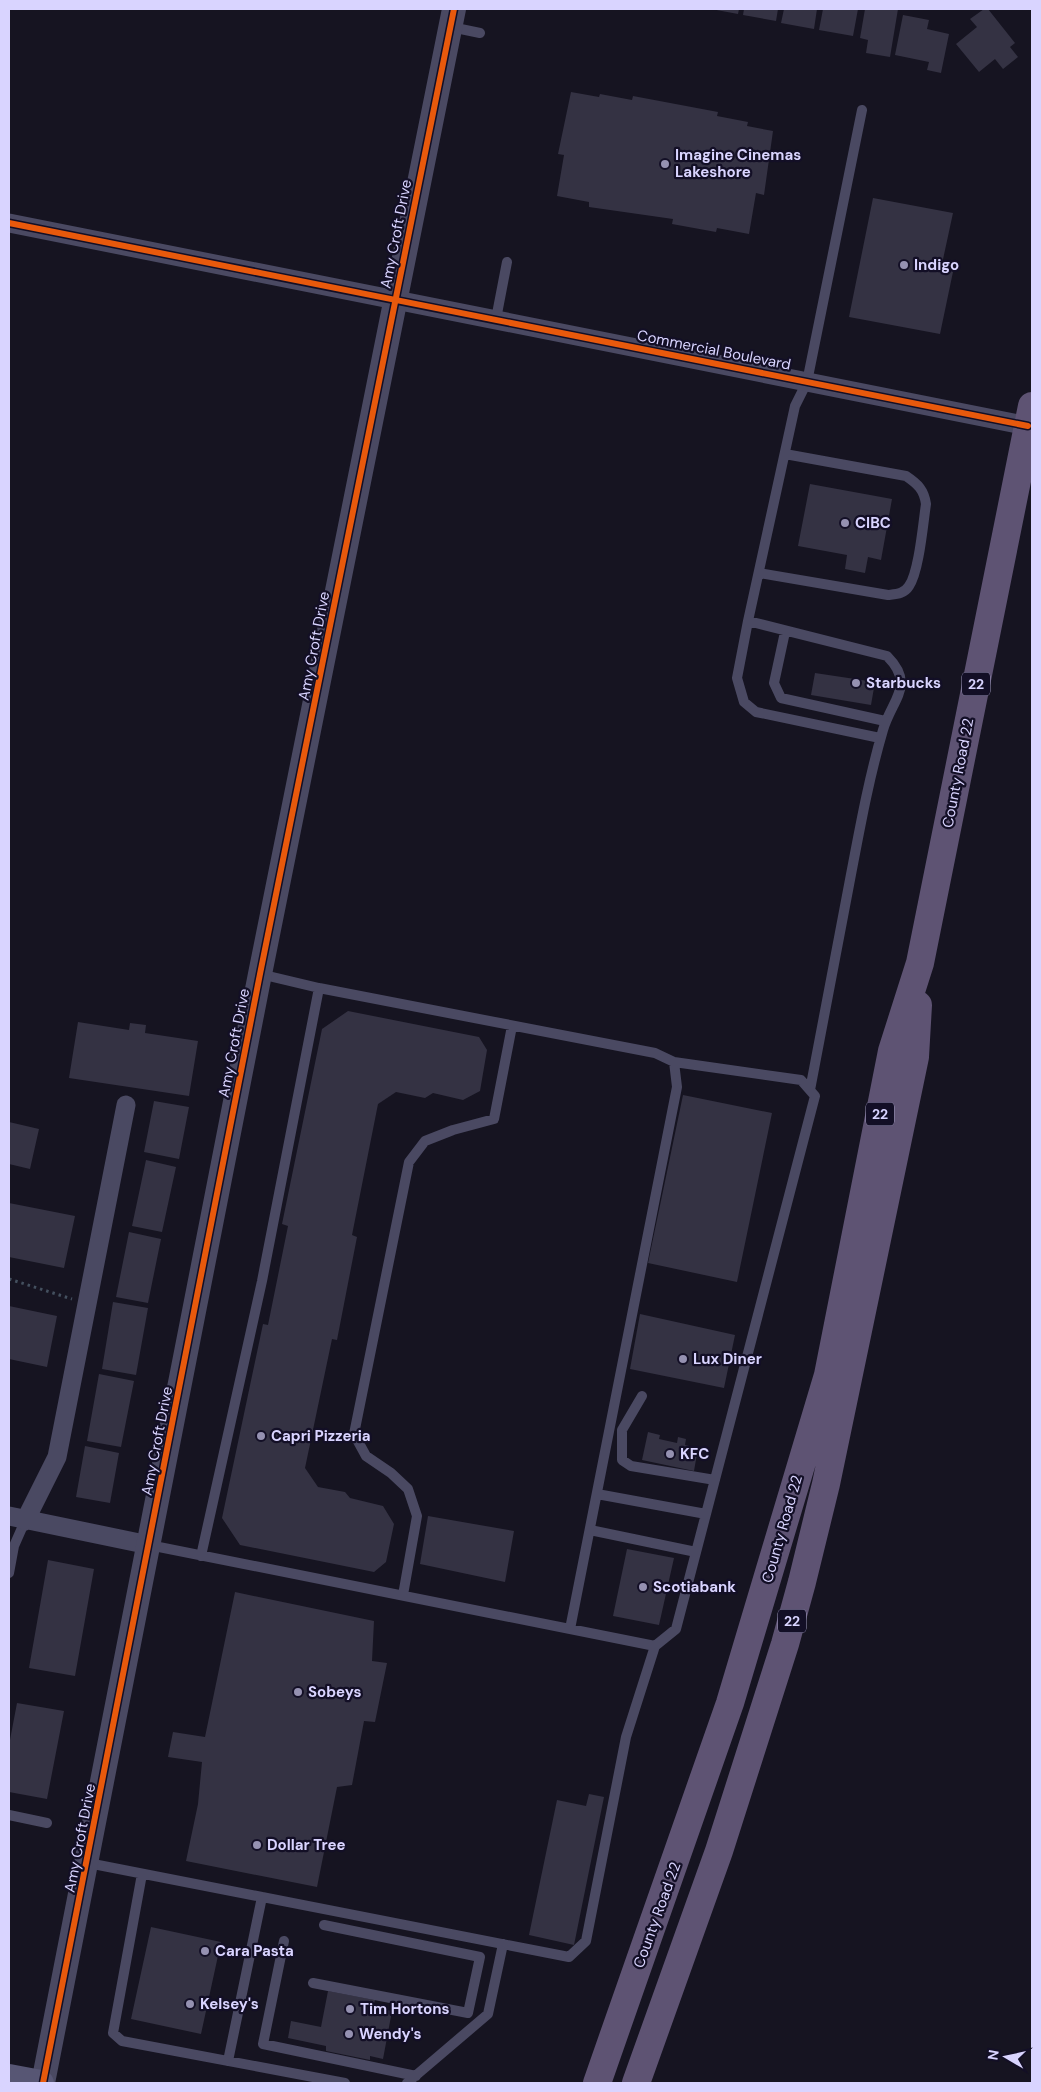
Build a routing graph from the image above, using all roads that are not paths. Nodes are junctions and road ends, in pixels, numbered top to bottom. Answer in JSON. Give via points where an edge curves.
{"nodes":[{"id":1,"x":452,"y":18,"type":"edge"},
{"id":2,"x":480,"y":33,"type":"dead end"},
{"id":3,"x":862,"y":110,"type":"dead end"},
{"id":4,"x":9,"y":223,"type":"edge"},
{"id":5,"x":507,"y":262,"type":"dead end"},
{"id":6,"x":396,"y":298,"type":"junction"},
{"id":7,"x":496,"y":319,"type":"junction"},
{"id":8,"x":808,"y":382,"type":"junction"},
{"id":9,"x":1030,"y":416,"type":"edge"},
{"id":10,"x":784,"y":454,"type":"junction"},
{"id":11,"x":759,"y":573,"type":"junction"},
{"id":12,"x":748,"y":621,"type":"junction"},
{"id":13,"x":785,"y":632,"type":"junction"},
{"id":14,"x":885,"y":721,"type":"junction"},
{"id":15,"x":880,"y":738,"type":"junction"},
{"id":16,"x":920,"y":963,"type":"junction"},
{"id":17,"x":260,"y":974,"type":"junction"},
{"id":18,"x":318,"y":988,"type":"junction"},
{"id":19,"x":512,"y":1026,"type":"junction"},
{"id":20,"x":674,"y":1062,"type":"junction"},
{"id":21,"x":810,"y":1090,"type":"junction"},
{"id":22,"x":126,"y":1105,"type":"dead end"},
{"id":23,"x":828,"y":1375,"type":"junction"},
{"id":24,"x":642,"y":1396,"type":"dead end"},
{"id":25,"x":715,"y":1480,"type":"junction"},
{"id":26,"x":597,"y":1494,"type":"junction"},
{"id":27,"x":706,"y":1514,"type":"junction"},
{"id":28,"x":17,"y":1518,"type":"edge"},
{"id":29,"x":590,"y":1530,"type":"junction"},
{"id":30,"x":149,"y":1545,"type":"junction"},
{"id":31,"x":696,"y":1552,"type":"junction"},
{"id":32,"x":201,"y":1556,"type":"junction"},
{"id":33,"x":9,"y":1573,"type":"edge"},
{"id":34,"x":403,"y":1595,"type":"junction"},
{"id":35,"x":570,"y":1629,"type":"junction"},
{"id":36,"x":655,"y":1646,"type":"junction"},
{"id":37,"x":9,"y":1815,"type":"edge"},
{"id":38,"x":47,"y":1823,"type":"dead end"},
{"id":39,"x":88,"y":1863,"type":"junction"},
{"id":40,"x":142,"y":1874,"type":"junction"},
{"id":41,"x":262,"y":1897,"type":"junction"},
{"id":42,"x":324,"y":1925,"type":"dead end"},
{"id":43,"x":284,"y":1940,"type":"dead end"},
{"id":44,"x":503,"y":1944,"type":"junction"},
{"id":45,"x":313,"y":1983,"type":"dead end"},
{"id":46,"x":228,"y":2061,"type":"junction"},
{"id":47,"x":416,"y":2076,"type":"junction"},
{"id":48,"x":9,"y":2077,"type":"edge"},
{"id":49,"x":640,"y":2077,"type":"edge"},
{"id":50,"x":42,"y":2083,"type":"edge"},
{"id":51,"x":345,"y":2083,"type":"edge"},
{"id":52,"x":407,"y":2083,"type":"edge"},
{"id":53,"x":598,"y":2083,"type":"edge"},
{"id":54,"x":619,"y":2083,"type":"edge"}],
"edges":[{"from":1,"to":2,"type":"lane"},
{"from":1,"to":6,"type":"street","name":"Amy Croft Drive"},
{"from":3,"to":8,"type":"lane"},
{"from":4,"to":6,"type":"street","name":"Commercial Boulevard"},
{"from":5,"to":7,"type":"lane"},
{"from":6,"to":7,"type":"street","name":"Commercial Boulevard"},
{"from":6,"to":17,"type":"street","name":"Amy Croft Drive"},
{"from":7,"to":8,"type":"street","name":"Commercial Boulevard"},
{"from":8,"to":9,"type":"street","name":"Commercial Boulevard"},
{"from":8,"to":10,"type":"lane","via":[[795,406]]},
{"from":9,"to":16,"type":"main road","name":"County Road 22","number":"22"},
{"from":10,"to":11,"type":"lane"},
{"from":10,"to":11,"type":"lane","via":[[906,476],[918,484],[926,504],[914,576],[900,594],[888,595]]},
{"from":11,"to":12,"type":"lane"},
{"from":12,"to":13,"type":"lane"},
{"from":12,"to":15,"type":"lane","via":[[737,678],[744,702],[756,712]]},
{"from":13,"to":14,"type":"lane","via":[[774,683],[781,698]]},
{"from":13,"to":14,"type":"lane","via":[[887,656],[898,667],[902,682],[898,698]]},
{"from":14,"to":15,"type":"lane"},
{"from":15,"to":21,"type":"lane","via":[[870,774]]},
{"from":16,"to":23,"type":"main road","name":"County Road 22","number":"22","via":[[892,1051]]},
{"from":16,"to":49,"type":"main road","name":"County Road 22","number":"22","via":[[915,1057],[826,1484],[802,1582],[719,1851]]},
{"from":17,"to":18,"type":"lane"},
{"from":17,"to":30,"type":"street","name":"Amy Croft Drive"},
{"from":18,"to":19,"type":"lane"},
{"from":18,"to":32,"type":"lane","via":[[262,1281]]},
{"from":19,"to":20,"type":"lane","via":[[656,1053]]},
{"from":19,"to":34,"type":"lane","via":[[494,1119],[425,1140],[409,1162],[354,1434],[366,1456],[391,1473],[408,1490],[416,1516]]},
{"from":20,"to":21,"type":"lane","via":[[801,1080]]},
{"from":20,"to":26,"type":"lane","via":[[677,1087]]},
{"from":21,"to":25,"type":"lane","via":[[815,1096]]},
{"from":22,"to":28,"type":"street","via":[[56,1457]]},
{"from":23,"to":53,"type":"main road","name":"County Road 22","number":"22","via":[[730,1703]]},
{"from":23,"to":54,"type":"main road","via":[[795,1543],[759,1675],[712,1823]]},
{"from":24,"to":25,"type":"lane","via":[[622,1430],[622,1460],[631,1466]]},
{"from":25,"to":27,"type":"lane"},
{"from":26,"to":27,"type":"lane"},
{"from":26,"to":29,"type":"lane"},
{"from":27,"to":31,"type":"lane"},
{"from":28,"to":30,"type":"street"},
{"from":28,"to":33,"type":"lane"},
{"from":29,"to":31,"type":"lane"},
{"from":29,"to":35,"type":"lane"},
{"from":30,"to":32,"type":"lane"},
{"from":30,"to":39,"type":"street","name":"Amy Croft Drive"},
{"from":31,"to":36,"type":"lane","via":[[676,1628]]},
{"from":32,"to":34,"type":"lane"},
{"from":34,"to":35,"type":"lane"},
{"from":35,"to":36,"type":"lane"},
{"from":36,"to":44,"type":"lane","via":[[626,1737],[586,1940],[569,1956]]},
{"from":37,"to":38,"type":"lane"},
{"from":39,"to":40,"type":"lane"},
{"from":39,"to":50,"type":"street","name":"Amy Croft Drive"},
{"from":40,"to":41,"type":"lane"},
{"from":40,"to":46,"type":"lane","via":[[113,2033],[122,2041]]},
{"from":41,"to":44,"type":"lane"},
{"from":41,"to":46,"type":"lane"},
{"from":42,"to":45,"type":"lane","via":[[480,1957],[468,2013]]},
{"from":43,"to":47,"type":"lane","via":[[263,2044]]},
{"from":44,"to":47,"type":"lane","via":[[488,2014]]},
{"from":46,"to":51,"type":"lane"},
{"from":47,"to":52,"type":"lane"},
{"from":48,"to":50,"type":"main road"}]}
